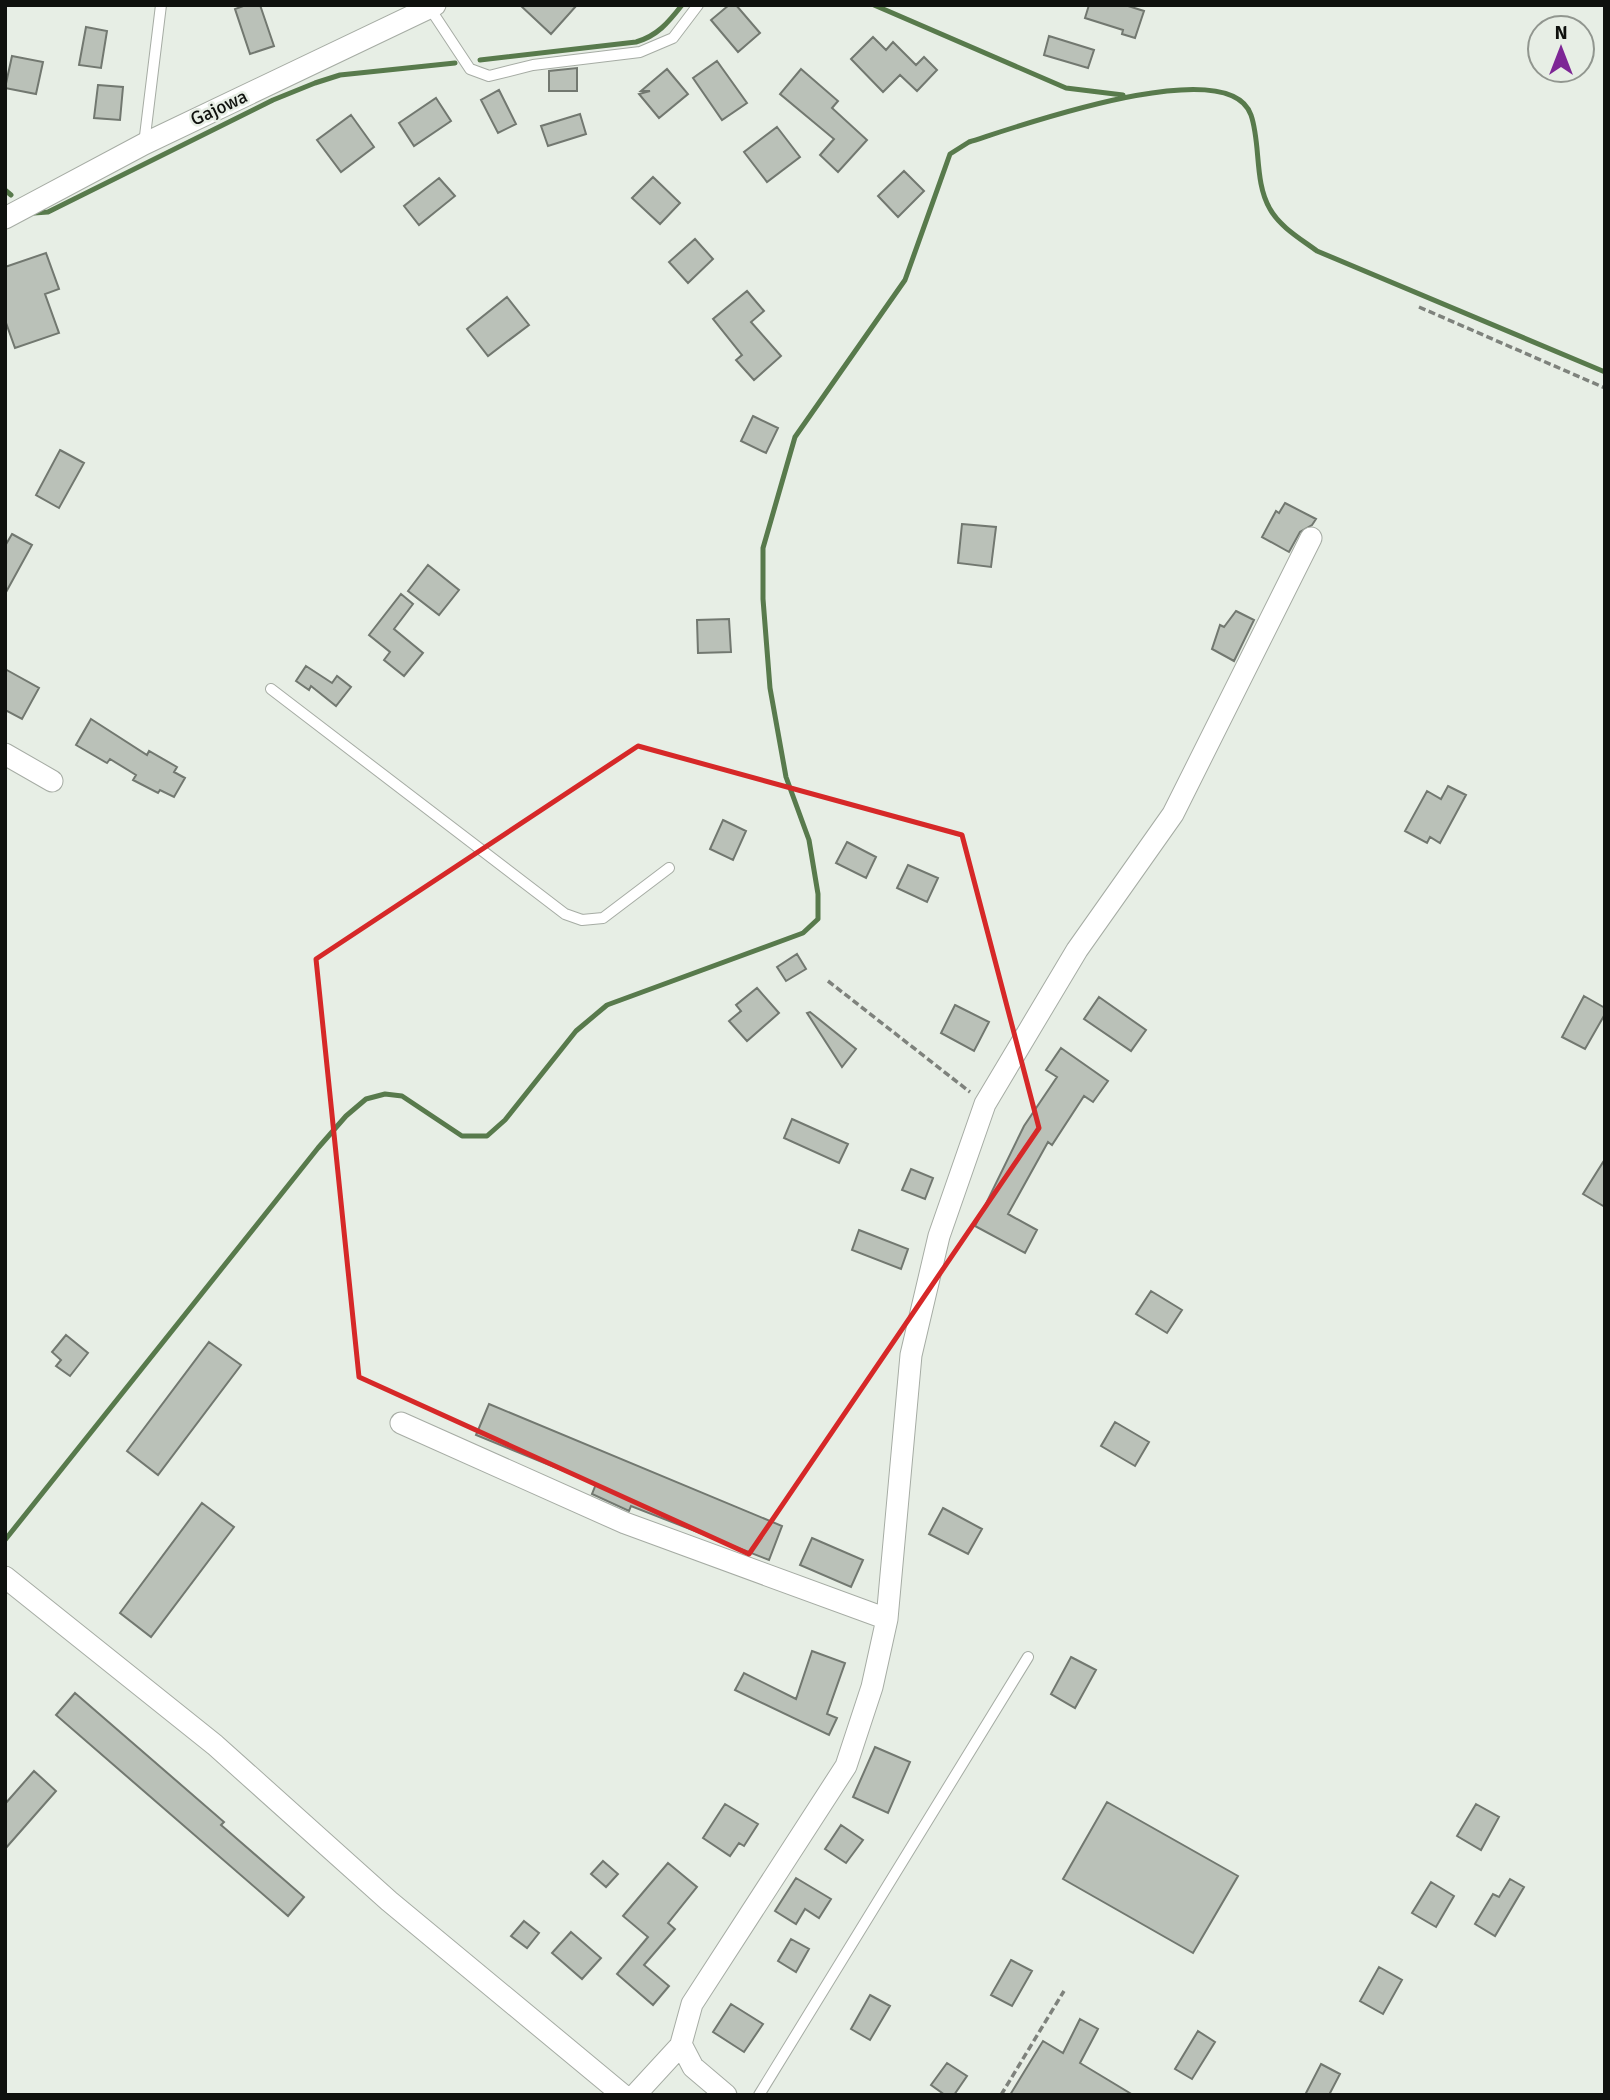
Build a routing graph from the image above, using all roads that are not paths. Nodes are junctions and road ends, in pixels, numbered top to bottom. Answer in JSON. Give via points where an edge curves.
{"nodes":[{"id":1,"x":161,"y":5,"type":"edge"},
{"id":2,"x":698,"y":5,"type":"edge"},
{"id":3,"x":433,"y":8,"type":"edge"},
{"id":4,"x":144,"y":144,"type":"junction"},
{"id":5,"x":5,"y":218,"type":"edge"},
{"id":6,"x":1311,"y":538,"type":"dead end"},
{"id":7,"x":271,"y":689,"type":"dead end"},
{"id":8,"x":5,"y":754,"type":"edge"},
{"id":9,"x":52,"y":781,"type":"dead end"},
{"id":10,"x":669,"y":868,"type":"dead end"},
{"id":11,"x":401,"y":1423,"type":"dead end"},
{"id":12,"x":5,"y":1577,"type":"edge"},
{"id":13,"x":887,"y":1619,"type":"junction"},
{"id":14,"x":1028,"y":1657,"type":"dead end"},
{"id":15,"x":681,"y":2045,"type":"junction"},
{"id":16,"x":623,"y":2095,"type":"edge"},
{"id":17,"x":635,"y":2095,"type":"edge"},
{"id":18,"x":726,"y":2095,"type":"edge"},
{"id":19,"x":760,"y":2095,"type":"edge"}],
"edges":[{"from":1,"to":4,"type":"lane"},
{"from":2,"to":3,"type":"lane","via":[[673,38],[640,52],[533,65],[489,76],[470,69]]},
{"from":3,"to":4,"type":"street","name":"Gajowa"},
{"from":4,"to":5,"type":"street","name":"Gajowa"},
{"from":6,"to":13,"type":"street","via":[[1173,814],[1077,950],[985,1104],[939,1236],[911,1355]]},
{"from":7,"to":10,"type":"lane","via":[[565,914],[582,920],[603,918]]},
{"from":8,"to":9,"type":"street"},
{"from":11,"to":13,"type":"street","via":[[625,1523]]},
{"from":12,"to":16,"type":"street","via":[[215,1745],[389,1901]]},
{"from":13,"to":15,"type":"street","via":[[872,1687],[846,1766],[692,2004]]},
{"from":14,"to":19,"type":"lane"},
{"from":15,"to":17,"type":"street"},
{"from":15,"to":18,"type":"street","via":[[693,2067]]}]}
